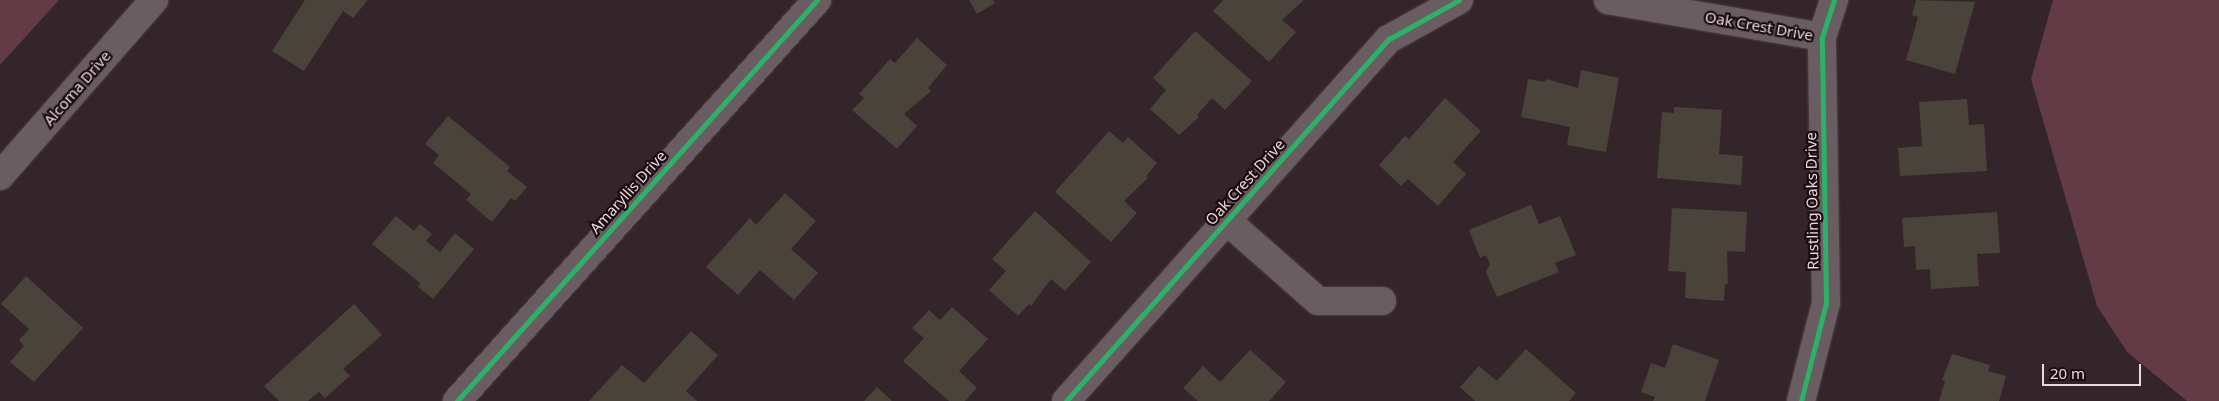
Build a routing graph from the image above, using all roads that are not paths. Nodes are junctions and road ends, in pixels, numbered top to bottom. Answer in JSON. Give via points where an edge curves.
{"nodes":[{"id":1,"x":154,"y":0,"type":"edge"},
{"id":2,"x":817,"y":0,"type":"edge"},
{"id":3,"x":1459,"y":0,"type":"edge"},
{"id":4,"x":1608,"y":0,"type":"edge"},
{"id":5,"x":1834,"y":0,"type":"edge"},
{"id":6,"x":1822,"y":37,"type":"junction"},
{"id":7,"x":0,"y":176,"type":"edge"},
{"id":8,"x":1226,"y":221,"type":"junction"},
{"id":9,"x":1382,"y":301,"type":"dead end"},
{"id":10,"x":457,"y":401,"type":"edge"},
{"id":11,"x":1066,"y":401,"type":"edge"},
{"id":12,"x":1801,"y":401,"type":"edge"}],
"edges":[{"from":1,"to":7,"type":"street","name":"Alcoma Drive"},
{"from":2,"to":10,"type":"street","name":"Amaryllis Drive"},
{"from":3,"to":8,"type":"street","name":"Oak Crest Drive","via":[[1388,39]]},
{"from":4,"to":6,"type":"street","name":"Oak Crest Drive"},
{"from":5,"to":6,"type":"street","name":"Rustling Oaks Drive"},
{"from":6,"to":12,"type":"street","name":"Rustling Oaks Drive","via":[[1826,303]]},
{"from":8,"to":9,"type":"street","via":[[1318,301]]},
{"from":8,"to":11,"type":"street","name":"Oak Crest Drive"}]}
